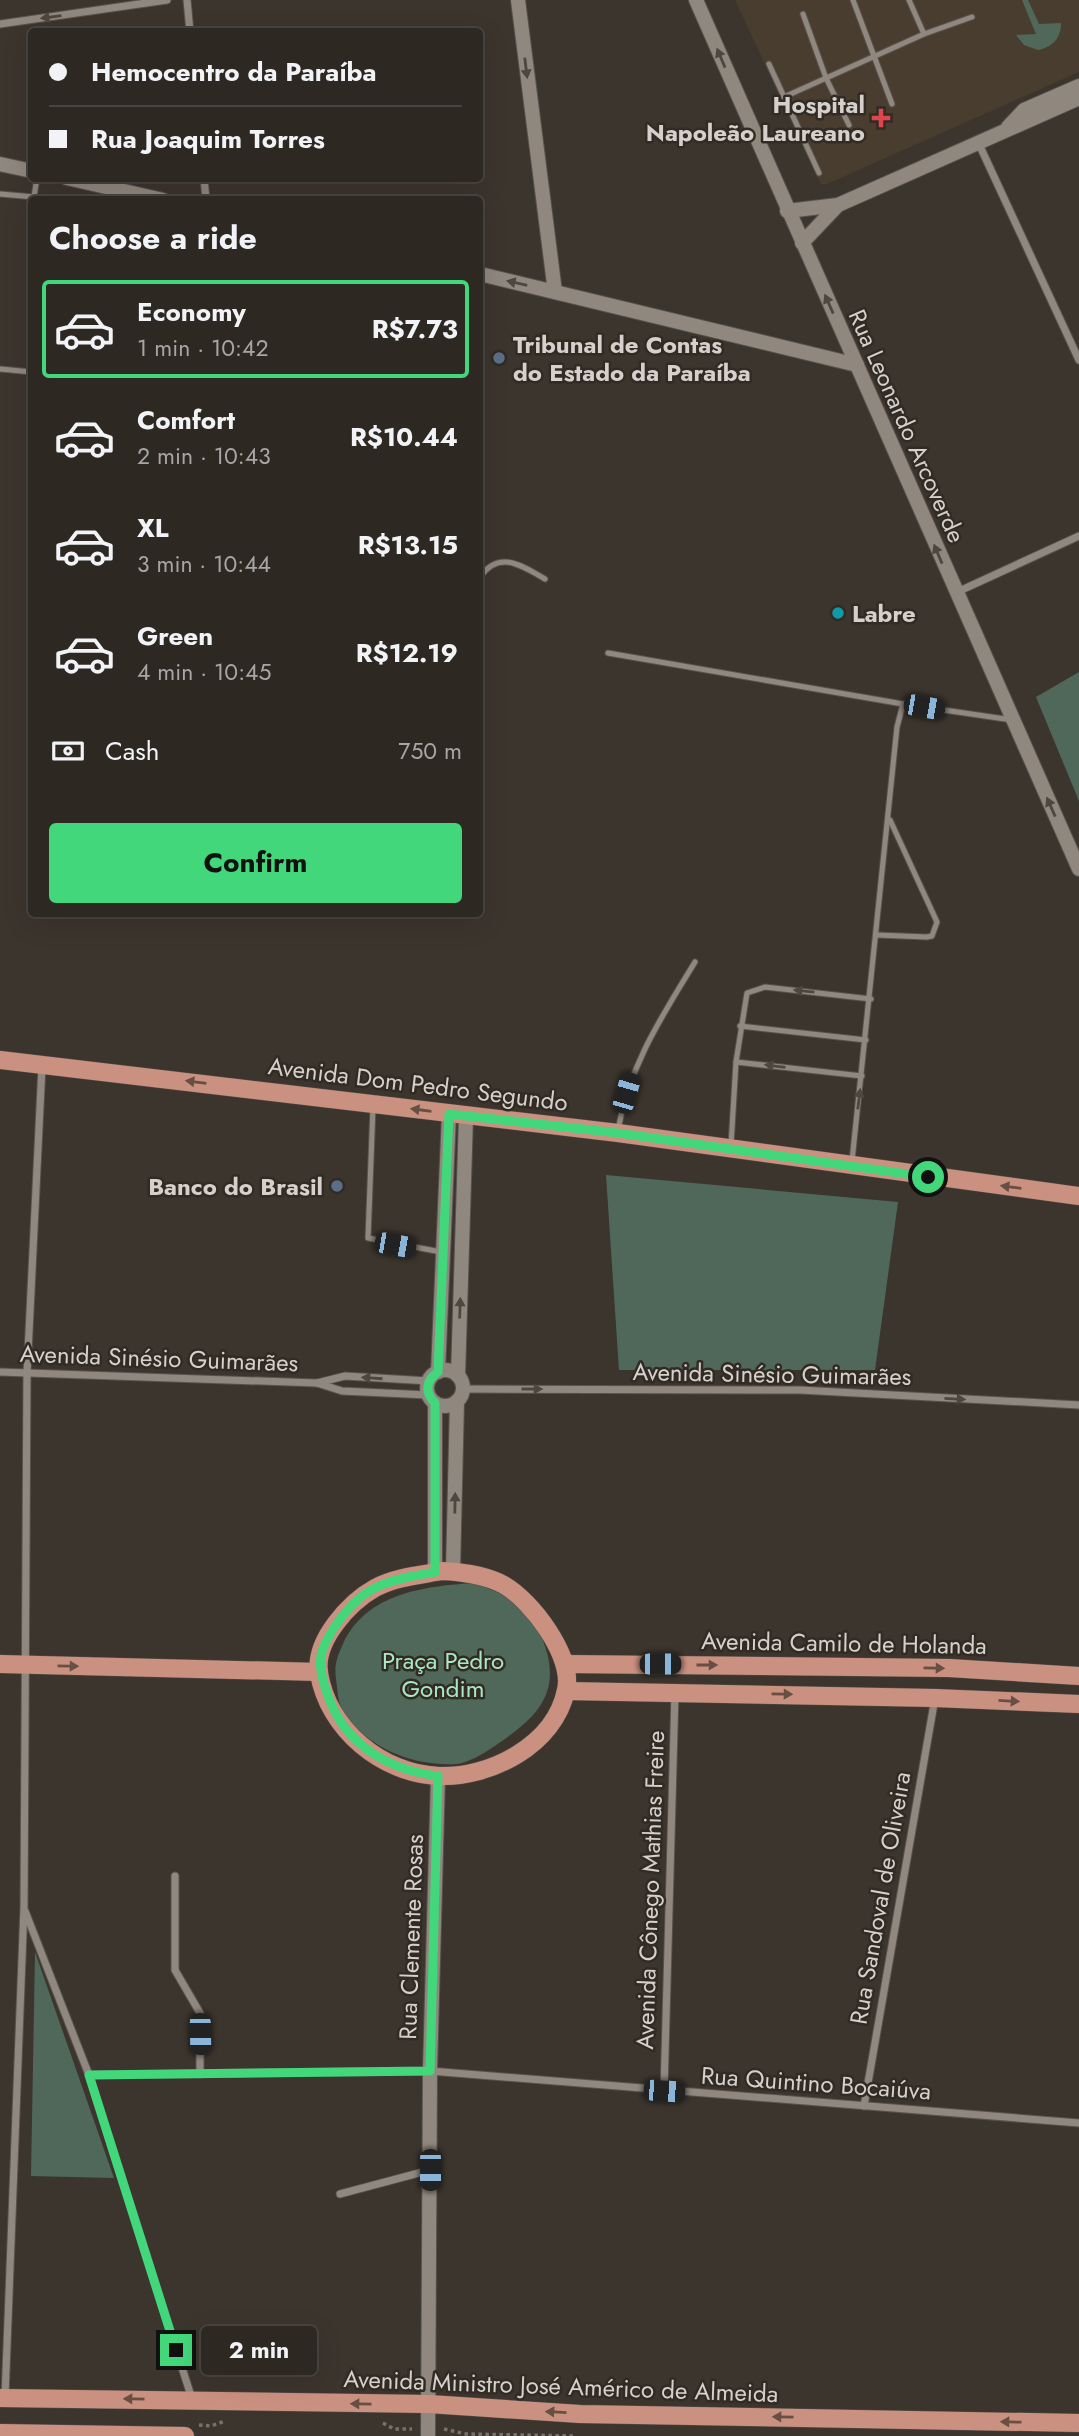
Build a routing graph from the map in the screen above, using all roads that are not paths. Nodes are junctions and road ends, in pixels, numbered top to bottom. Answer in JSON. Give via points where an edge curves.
{"nodes":[{"id":1,"x":167,"y":0,"type":"edge"},
{"id":2,"x":187,"y":0,"type":"edge"},
{"id":3,"x":518,"y":0,"type":"edge"},
{"id":4,"x":696,"y":0,"type":"edge"},
{"id":5,"x":853,"y":0,"type":"edge"},
{"id":6,"x":909,"y":0,"type":"edge"},
{"id":7,"x":803,"y":15,"type":"dead end"},
{"id":8,"x":972,"y":17,"type":"dead end"},
{"id":9,"x":0,"y":24,"type":"edge"},
{"id":10,"x":190,"y":28,"type":"edge"},
{"id":11,"x":924,"y":34,"type":"junction"},
{"id":12,"x":874,"y":56,"type":"junction"},
{"id":13,"x":769,"y":64,"type":"dead end"},
{"id":14,"x":827,"y":78,"type":"junction"},
{"id":15,"x":1079,"y":86,"type":"edge"},
{"id":16,"x":784,"y":97,"type":"junction"},
{"id":17,"x":1079,"y":98,"type":"edge"},
{"id":18,"x":892,"y":104,"type":"dead end"},
{"id":19,"x":849,"y":125,"type":"dead end"},
{"id":20,"x":1004,"y":131,"type":"junction"},
{"id":21,"x":978,"y":142,"type":"junction"},
{"id":22,"x":0,"y":164,"type":"edge"},
{"id":23,"x":28,"y":170,"type":"edge"},
{"id":24,"x":819,"y":173,"type":"dead end"},
{"id":25,"x":84,"y":182,"type":"edge"},
{"id":26,"x":0,"y":194,"type":"edge"},
{"id":27,"x":28,"y":196,"type":"edge"},
{"id":28,"x":146,"y":196,"type":"edge"},
{"id":29,"x":838,"y":205,"type":"junction"},
{"id":30,"x":787,"y":211,"type":"junction"},
{"id":31,"x":802,"y":243,"type":"junction"},
{"id":32,"x":483,"y":275,"type":"edge"},
{"id":33,"x":555,"y":292,"type":"junction"},
{"id":34,"x":1079,"y":360,"type":"edge"},
{"id":35,"x":857,"y":365,"type":"junction"},
{"id":36,"x":0,"y":369,"type":"edge"},
{"id":37,"x":28,"y":372,"type":"edge"},
{"id":38,"x":1079,"y":536,"type":"edge"},
{"id":39,"x":483,"y":572,"type":"edge"},
{"id":40,"x":545,"y":579,"type":"dead end"},
{"id":41,"x":955,"y":593,"type":"junction"},
{"id":42,"x":608,"y":653,"type":"dead end"},
{"id":43,"x":903,"y":704,"type":"junction"},
{"id":44,"x":1012,"y":720,"type":"junction"},
{"id":45,"x":889,"y":817,"type":"junction"},
{"id":46,"x":1079,"y":869,"type":"edge"},
{"id":47,"x":877,"y":935,"type":"junction"},
{"id":48,"x":695,"y":962,"type":"dead end"},
{"id":49,"x":872,"y":999,"type":"junction"},
{"id":50,"x":740,"y":1026,"type":"junction"},
{"id":51,"x":866,"y":1040,"type":"junction"},
{"id":52,"x":0,"y":1060,"type":"edge"},
{"id":53,"x":736,"y":1062,"type":"junction"},
{"id":54,"x":42,"y":1064,"type":"junction"},
{"id":55,"x":862,"y":1076,"type":"junction"},
{"id":56,"x":373,"y":1103,"type":"junction"},
{"id":57,"x":458,"y":1115,"type":"junction"},
{"id":58,"x":618,"y":1133,"type":"junction"},
{"id":59,"x":731,"y":1150,"type":"junction"},
{"id":60,"x":852,"y":1167,"type":"junction"},
{"id":61,"x":1079,"y":1196,"type":"edge"},
{"id":62,"x":441,"y":1252,"type":"junction"},
{"id":63,"x":0,"y":1372,"type":"edge"},
{"id":64,"x":27,"y":1373,"type":"junction"},
{"id":65,"x":317,"y":1383,"type":"junction"},
{"id":66,"x":433,"y":1387,"type":"junction"},
{"id":67,"x":460,"y":1389,"type":"junction"},
{"id":68,"x":1079,"y":1405,"type":"edge"},
{"id":69,"x":453,"y":1571,"type":"junction"},
{"id":70,"x":435,"y":1572,"type":"junction"},
{"id":71,"x":0,"y":1664,"type":"edge"},
{"id":72,"x":565,"y":1664,"type":"junction"},
{"id":73,"x":25,"y":1665,"type":"junction"},
{"id":74,"x":318,"y":1672,"type":"junction"},
{"id":75,"x":1079,"y":1675,"type":"edge"},
{"id":76,"x":566,"y":1691,"type":"junction"},
{"id":77,"x":675,"y":1691,"type":"junction"},
{"id":78,"x":935,"y":1698,"type":"junction"},
{"id":79,"x":1079,"y":1704,"type":"edge"},
{"id":80,"x":438,"y":1776,"type":"junction"},
{"id":81,"x":175,"y":1876,"type":"dead end"},
{"id":82,"x":24,"y":1907,"type":"junction"},
{"id":83,"x":430,"y":2071,"type":"junction"},
{"id":84,"x":200,"y":2074,"type":"junction"},
{"id":85,"x":89,"y":2075,"type":"junction"},
{"id":86,"x":664,"y":2091,"type":"junction"},
{"id":87,"x":864,"y":2106,"type":"junction"},
{"id":88,"x":1079,"y":2123,"type":"edge"},
{"id":89,"x":430,"y":2170,"type":"junction"},
{"id":90,"x":340,"y":2194,"type":"dead end"},
{"id":91,"x":3,"y":2398,"type":"edge"},
{"id":92,"x":192,"y":2400,"type":"junction"},
{"id":93,"x":429,"y":2404,"type":"junction"},
{"id":94,"x":1079,"y":2423,"type":"edge"},
{"id":95,"x":7,"y":2434,"type":"edge"},
{"id":96,"x":185,"y":2436,"type":"edge"},
{"id":97,"x":428,"y":2436,"type":"edge"}],
"edges":[{"from":1,"to":9,"type":"street","one_way":true},
{"from":2,"to":10,"type":"street"},
{"from":3,"to":33,"type":"street","one_way":true},
{"from":30,"to":4,"type":"street","name":"Rua Leonardo Arcoverde","one_way":true},
{"from":5,"to":12,"type":"lane"},
{"from":6,"to":11,"type":"lane"},
{"from":7,"to":14,"type":"lane"},
{"from":8,"to":11,"type":"lane"},
{"from":11,"to":12,"type":"lane"},
{"from":12,"to":14,"type":"lane"},
{"from":12,"to":18,"type":"lane"},
{"from":13,"to":16,"type":"lane"},
{"from":14,"to":16,"type":"lane"},
{"from":14,"to":19,"type":"lane"},
{"from":15,"to":20,"type":"street","via":[[1024,110]]},
{"from":16,"to":24,"type":"lane"},
{"from":17,"to":20,"type":"street"},
{"from":20,"to":21,"type":"street"},
{"from":21,"to":29,"type":"street"},
{"from":21,"to":34,"type":"street"},
{"from":22,"to":23,"type":"street"},
{"from":25,"to":28,"type":"street"},
{"from":26,"to":27,"type":"lane"},
{"from":29,"to":30,"type":"street"},
{"from":29,"to":31,"type":"street"},
{"from":30,"to":31,"type":"street","name":"Rua Leonardo Arcoverde"},
{"from":35,"to":31,"type":"street","name":"Rua Leonardo Arcoverde","one_way":true},
{"from":33,"to":32,"type":"street","one_way":true},
{"from":33,"to":35,"type":"street"},
{"from":41,"to":35,"type":"street","name":"Rua Leonardo Arcoverde","one_way":true},
{"from":36,"to":37,"type":"lane"},
{"from":38,"to":41,"type":"street"},
{"from":39,"to":40,"type":"lane","via":[[499,561],[515,561]]},
{"from":41,"to":44,"type":"street","name":"Rua Leonardo Arcoverde"},
{"from":42,"to":43,"type":"lane"},
{"from":43,"to":44,"type":"lane"},
{"from":43,"to":45,"type":"lane"},
{"from":46,"to":44,"type":"street","name":"Rua Leonardo Arcoverde","one_way":true},
{"from":45,"to":47,"type":"lane"},
{"from":45,"to":47,"type":"lane","via":[[937,922],[932,936]]},
{"from":47,"to":49,"type":"lane"},
{"from":48,"to":58,"type":"lane","via":[[646,1043],[630,1079]]},
{"from":49,"to":50,"type":"lane","one_way":true,"via":[[758,988],[744,998]]},
{"from":49,"to":51,"type":"lane"},
{"from":50,"to":51,"type":"lane"},
{"from":50,"to":53,"type":"lane"},
{"from":51,"to":55,"type":"lane"},
{"from":52,"to":54,"type":"main road","name":"Avenida Dom Pedro Segundo"},
{"from":55,"to":53,"type":"lane","one_way":true},
{"from":53,"to":59,"type":"lane"},
{"from":56,"to":54,"type":"main road","name":"Avenida Dom Pedro Segundo","one_way":true},
{"from":54,"to":64,"type":"street"},
{"from":60,"to":55,"type":"lane","one_way":true},
{"from":57,"to":56,"type":"main road","name":"Avenida Dom Pedro Segundo","one_way":true},
{"from":56,"to":62,"type":"lane","via":[[368,1238]]},
{"from":57,"to":58,"type":"main road","name":"Avenida Dom Pedro Segundo"},
{"from":57,"to":62,"type":"street"},
{"from":67,"to":57,"type":"street","one_way":true},
{"from":58,"to":59,"type":"main road","name":"Avenida Dom Pedro Segundo"},
{"from":59,"to":60,"type":"main road","name":"Avenida Dom Pedro Segundo"},
{"from":61,"to":60,"type":"main road","name":"Avenida Dom Pedro Segundo","one_way":true},
{"from":62,"to":66,"type":"street"},
{"from":63,"to":64,"type":"street","name":"Avenida Sinésio Guimarães"},
{"from":64,"to":65,"type":"street","name":"Avenida Sinésio Guimarães"},
{"from":64,"to":73,"type":"street"},
{"from":65,"to":66,"type":"street","name":"Avenida Sinésio Guimarães","via":[[342,1391]]},
{"from":66,"to":65,"type":"street","name":"Avenida Sinésio Guimarães","one_way":true,"via":[[345,1376]]},
{"from":66,"to":67,"type":"street","via":[[452,1372]]},
{"from":66,"to":67,"type":"street","via":[[444,1406]]},
{"from":66,"to":70,"type":"street"},
{"from":67,"to":68,"type":"street","name":"Avenida Sinésio Guimarães","one_way":true,"via":[[800,1390]]},
{"from":69,"to":67,"type":"street","one_way":true},
{"from":69,"to":70,"type":"main road"},
{"from":69,"to":72,"type":"main road","via":[[481,1576],[520,1597],[547,1628]]},
{"from":70,"to":74,"type":"main road","via":[[398,1579],[361,1597],[332,1630]]},
{"from":71,"to":73,"type":"main road"},
{"from":72,"to":75,"type":"main road","name":"Avenida Camilo de Holanda","one_way":true,"via":[[949,1668]]},
{"from":72,"to":76,"type":"main road"},
{"from":73,"to":74,"type":"main road","one_way":true},
{"from":73,"to":82,"type":"street"},
{"from":74,"to":80,"type":"main road","via":[[334,1712],[357,1744],[397,1766]]},
{"from":76,"to":77,"type":"main road","name":"Avenida Camilo de Holanda"},
{"from":76,"to":80,"type":"main road","via":[[545,1730],[515,1756],[478,1772]]},
{"from":77,"to":78,"type":"main road","name":"Avenida Camilo de Holanda","one_way":true},
{"from":77,"to":86,"type":"street","name":"Avenida Cônego Mathias Freire"},
{"from":78,"to":79,"type":"main road","name":"Avenida Camilo de Holanda","one_way":true},
{"from":78,"to":87,"type":"street","name":"Rua Sandoval de Oliveira"},
{"from":80,"to":83,"type":"street","name":"Rua Clemente Rosas"},
{"from":81,"to":84,"type":"street","via":[[175,1970],[200,2013]]},
{"from":82,"to":85,"type":"street"},
{"from":82,"to":91,"type":"street"},
{"from":83,"to":84,"type":"street","name":"Rua Quintino Bocaiúva"},
{"from":83,"to":86,"type":"street","name":"Rua Quintino Bocaiúva"},
{"from":83,"to":89,"type":"street","name":"Rua Clemente Rosas"},
{"from":84,"to":85,"type":"street","name":"Rua Quintino Bocaiúva"},
{"from":85,"to":92,"type":"street"},
{"from":86,"to":87,"type":"street","name":"Rua Quintino Bocaiúva"},
{"from":87,"to":88,"type":"street","name":"Rua Quintino Bocaiúva"},
{"from":89,"to":90,"type":"street"},
{"from":89,"to":93,"type":"street","name":"Rua Clemente Rosas"},
{"from":92,"to":91,"type":"main road","name":"Avenida Ministro José Américo de Almeida","one_way":true},
{"from":93,"to":92,"type":"main road","name":"Avenida Ministro José Américo de Almeida","one_way":true},
{"from":94,"to":93,"type":"main road","name":"Avenida Ministro José Américo de Almeida","one_way":true,"via":[[580,2413]]},
{"from":93,"to":97,"type":"street","name":"Rua Clemente Rosas"},
{"from":95,"to":96,"type":"main road"}]}
